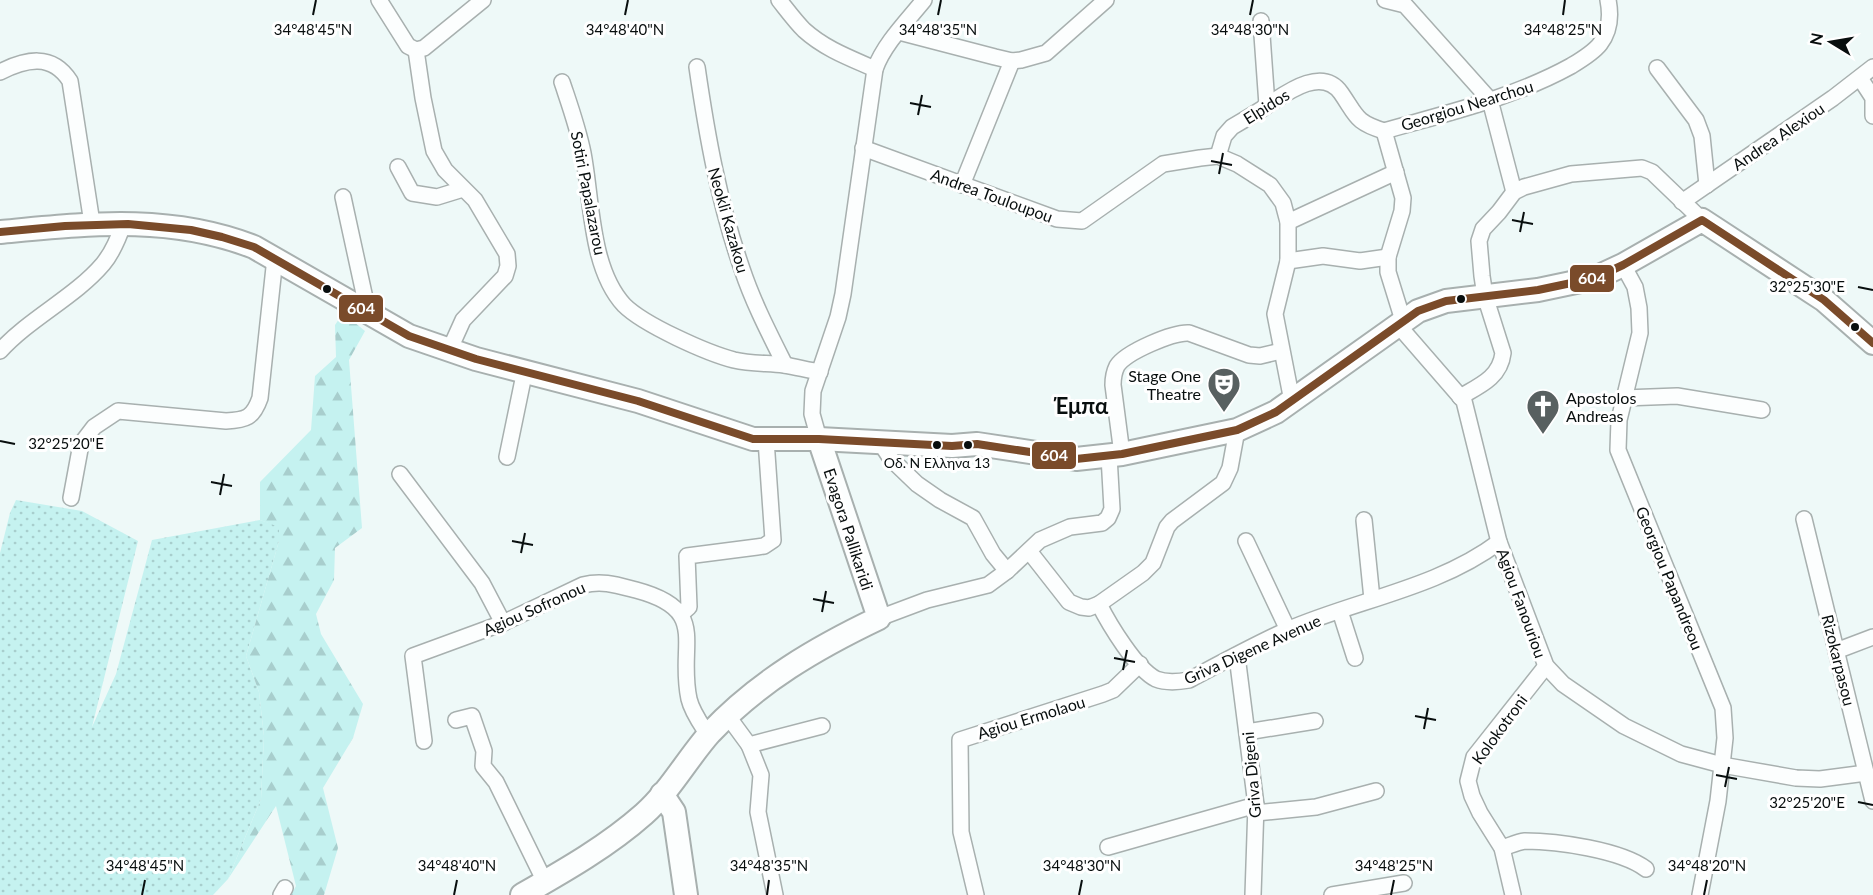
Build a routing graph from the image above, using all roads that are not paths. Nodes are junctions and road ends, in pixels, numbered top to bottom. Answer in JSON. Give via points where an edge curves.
{"nodes":[{"id":1,"x":379,"y":0,"type":"edge"},
{"id":2,"x":483,"y":0,"type":"edge"},
{"id":3,"x":779,"y":0,"type":"edge"},
{"id":4,"x":924,"y":0,"type":"edge"},
{"id":5,"x":1106,"y":0,"type":"edge"},
{"id":6,"x":1385,"y":0,"type":"edge"},
{"id":7,"x":1608,"y":0,"type":"edge"},
{"id":8,"x":1405,"y":2,"type":"edge"},
{"id":9,"x":1261,"y":21,"type":"dead end"},
{"id":10,"x":899,"y":32,"type":"junction"},
{"id":11,"x":416,"y":50,"type":"junction"},
{"id":12,"x":1012,"y":61,"type":"junction"},
{"id":13,"x":697,"y":67,"type":"dead end"},
{"id":14,"x":1873,"y":67,"type":"edge"},
{"id":15,"x":1657,"y":68,"type":"dead end"},
{"id":16,"x":875,"y":69,"type":"junction"},
{"id":17,"x":0,"y":72,"type":"edge"},
{"id":18,"x":1860,"y":78,"type":"junction"},
{"id":19,"x":562,"y":82,"type":"dead end"},
{"id":20,"x":1490,"y":100,"type":"junction"},
{"id":21,"x":1268,"y":105,"type":"junction"},
{"id":22,"x":1873,"y":116,"type":"edge"},
{"id":23,"x":1384,"y":131,"type":"junction"},
{"id":24,"x":863,"y":148,"type":"junction"},
{"id":25,"x":1218,"y":156,"type":"junction"},
{"id":26,"x":398,"y":167,"type":"dead end"},
{"id":27,"x":1396,"y":172,"type":"junction"},
{"id":28,"x":962,"y":185,"type":"junction"},
{"id":29,"x":1707,"y":185,"type":"junction"},
{"id":30,"x":463,"y":189,"type":"junction"},
{"id":31,"x":1514,"y":192,"type":"junction"},
{"id":32,"x":343,"y":197,"type":"dead end"},
{"id":33,"x":1682,"y":202,"type":"junction"},
{"id":34,"x":1702,"y":220,"type":"junction"},
{"id":35,"x":124,"y":222,"type":"junction"},
{"id":36,"x":1288,"y":222,"type":"junction"},
{"id":37,"x":92,"y":223,"type":"junction"},
{"id":38,"x":0,"y":232,"type":"edge"},
{"id":39,"x":1388,"y":257,"type":"junction"},
{"id":40,"x":275,"y":258,"type":"junction"},
{"id":41,"x":1288,"y":261,"type":"junction"},
{"id":42,"x":1623,"y":265,"type":"junction"},
{"id":43,"x":1485,"y":296,"type":"junction"},
{"id":44,"x":368,"y":312,"type":"junction"},
{"id":45,"x":1402,"y":322,"type":"junction"},
{"id":46,"x":1873,"y":343,"type":"edge"},
{"id":47,"x":0,"y":351,"type":"edge"},
{"id":48,"x":449,"y":351,"type":"junction"},
{"id":49,"x":1281,"y":351,"type":"junction"},
{"id":50,"x":785,"y":365,"type":"junction"},
{"id":51,"x":525,"y":370,"type":"junction"},
{"id":52,"x":820,"y":372,"type":"junction"},
{"id":53,"x":1460,"y":397,"type":"junction"},
{"id":54,"x":1624,"y":398,"type":"junction"},
{"id":55,"x":1292,"y":401,"type":"junction"},
{"id":56,"x":1762,"y":410,"type":"dead end"},
{"id":57,"x":1238,"y":430,"type":"junction"},
{"id":58,"x":819,"y":439,"type":"junction"},
{"id":59,"x":766,"y":440,"type":"junction"},
{"id":60,"x":880,"y":442,"type":"junction"},
{"id":61,"x":1116,"y":455,"type":"junction"},
{"id":62,"x":507,"y":457,"type":"dead end"},
{"id":63,"x":400,"y":474,"type":"dead end"},
{"id":64,"x":71,"y":498,"type":"dead end"},
{"id":65,"x":1804,"y":519,"type":"dead end"},
{"id":66,"x":1364,"y":520,"type":"dead end"},
{"id":67,"x":1245,"y":541,"type":"dead end"},
{"id":68,"x":1499,"y":542,"type":"junction"},
{"id":69,"x":1029,"y":551,"type":"junction"},
{"id":70,"x":1008,"y":572,"type":"junction"},
{"id":71,"x":1372,"y":599,"type":"junction"},
{"id":72,"x":1099,"y":604,"type":"junction"},
{"id":73,"x":1340,"y":611,"type":"junction"},
{"id":74,"x":681,"y":614,"type":"junction"},
{"id":75,"x":879,"y":618,"type":"junction"},
{"id":76,"x":503,"y":623,"type":"junction"},
{"id":77,"x":1288,"y":630,"type":"junction"},
{"id":78,"x":1873,"y":637,"type":"edge"},
{"id":79,"x":1836,"y":651,"type":"junction"},
{"id":80,"x":1237,"y":656,"type":"junction"},
{"id":81,"x":1355,"y":657,"type":"dead end"},
{"id":82,"x":1140,"y":664,"type":"junction"},
{"id":83,"x":1545,"y":666,"type":"junction"},
{"id":84,"x":727,"y":715,"type":"junction"},
{"id":85,"x":456,"y":720,"type":"dead end"},
{"id":86,"x":1315,"y":721,"type":"dead end"},
{"id":87,"x":822,"y":726,"type":"dead end"},
{"id":88,"x":1247,"y":732,"type":"junction"},
{"id":89,"x":708,"y":735,"type":"junction"},
{"id":90,"x":424,"y":741,"type":"dead end"},
{"id":91,"x":749,"y":745,"type":"junction"},
{"id":92,"x":1722,"y":765,"type":"junction"},
{"id":93,"x":1868,"y":767,"type":"edge"},
{"id":94,"x":1376,"y":791,"type":"dead end"},
{"id":95,"x":662,"y":794,"type":"junction"},
{"id":96,"x":1873,"y":801,"type":"edge"},
{"id":97,"x":1256,"y":809,"type":"junction"},
{"id":98,"x":1108,"y":847,"type":"dead end"},
{"id":99,"x":1503,"y":848,"type":"junction"},
{"id":100,"x":1646,"y":869,"type":"dead end"},
{"id":101,"x":545,"y":882,"type":"junction"},
{"id":102,"x":1404,"y":884,"type":"dead end"},
{"id":103,"x":522,"y":895,"type":"edge"},
{"id":104,"x":686,"y":895,"type":"edge"},
{"id":105,"x":775,"y":895,"type":"edge"},
{"id":106,"x":976,"y":895,"type":"edge"},
{"id":107,"x":1253,"y":895,"type":"edge"},
{"id":108,"x":1332,"y":895,"type":"edge"},
{"id":109,"x":1513,"y":895,"type":"edge"},
{"id":110,"x":1700,"y":895,"type":"edge"}],
"edges":[{"from":1,"to":11,"type":"street","via":[[408,46]]},
{"from":2,"to":11,"type":"street","via":[[424,48]]},
{"from":3,"to":16,"type":"street","via":[[814,38]]},
{"from":4,"to":10,"type":"street"},
{"from":5,"to":12,"type":"street","via":[[1046,53]]},
{"from":6,"to":8,"type":"street"},
{"from":7,"to":20,"type":"street","name":"Georgiou Nearchou","via":[[1608,30],[1599,47],[1544,80]]},
{"from":8,"to":20,"type":"street"},
{"from":9,"to":21,"type":"street"},
{"from":10,"to":12,"type":"street"},
{"from":10,"to":16,"type":"street","via":[[885,47]]},
{"from":11,"to":30,"type":"street","via":[[434,151]]},
{"from":12,"to":28,"type":"street"},
{"from":13,"to":50,"type":"street","name":"Neokli Kazakou","via":[[705,125],[729,229],[746,280]]},
{"from":14,"to":18,"type":"street","name":"Andrea Alexiou"},
{"from":15,"to":29,"type":"street","via":[[1696,120],[1702,136]]},
{"from":16,"to":24,"type":"street"},
{"from":17,"to":37,"type":"street","via":[[18,63],[37,61],[64,71],[70,81]]},
{"from":18,"to":22,"type":"street","via":[[1873,98]]},
{"from":18,"to":29,"type":"street","name":"Andrea Alexiou"},
{"from":19,"to":50,"type":"street","name":"Sotiri Papalazarou","via":[[577,125],[598,249],[606,275],[623,304],[656,326],[708,351],[746,362]]},
{"from":20,"to":23,"type":"street","name":"Georgiou Nearchou"},
{"from":20,"to":31,"type":"street"},
{"from":21,"to":23,"type":"street","name":"Elpidos","via":[[1302,84],[1331,84],[1341,92],[1356,117]]},
{"from":21,"to":25,"type":"street","name":"Elpidos","via":[[1228,131]]},
{"from":23,"to":27,"type":"street"},
{"from":24,"to":28,"type":"street","name":"Andrea Touloupou"},
{"from":24,"to":52,"type":"street","via":[[838,317]]},
{"from":25,"to":28,"type":"street","name":"Andrea Touloupou","via":[[1163,164],[1082,221],[1057,219]]},
{"from":25,"to":36,"type":"street","via":[[1270,185],[1283,203]]},
{"from":26,"to":30,"type":"street","via":[[412,193],[437,196]]},
{"from":27,"to":36,"type":"street"},
{"from":27,"to":39,"type":"street","via":[[1404,203]]},
{"from":29,"to":33,"type":"street","name":"Andrea Alexiou"},
{"from":30,"to":48,"type":"street","via":[[475,200],[507,254],[508,266],[498,285],[463,320]]},
{"from":31,"to":33,"type":"street","via":[[1571,174],[1641,168],[1652,172]]},
{"from":31,"to":43,"type":"street","via":[[1480,236]]},
{"from":32,"to":44,"type":"street"},
{"from":33,"to":34,"type":"street"},
{"from":34,"to":42,"type":"street"},
{"from":34,"to":46,"type":"street","via":[[1824,300]]},
{"from":35,"to":37,"type":"street"},
{"from":35,"to":40,"type":"street","via":[[229,238]]},
{"from":35,"to":47,"type":"street","via":[[98,269]]},
{"from":36,"to":41,"type":"street"},
{"from":37,"to":38,"type":"street"},
{"from":39,"to":41,"type":"street","via":[[1360,261],[1323,256]]},
{"from":39,"to":45,"type":"street","name":"Agiou Fanouriou","via":[[1388,272]]},
{"from":40,"to":44,"type":"street"},
{"from":40,"to":64,"type":"street","via":[[260,398],[251,416],[226,421],[118,411],[94,427],[81,444]]},
{"from":41,"to":49,"type":"street","via":[[1275,314]]},
{"from":42,"to":43,"type":"street","via":[[1595,278]]},
{"from":42,"to":54,"type":"street","name":"Georgiou Papandreou","via":[[1635,287],[1640,333]]},
{"from":43,"to":45,"type":"street","via":[[1432,305]]},
{"from":43,"to":53,"type":"street","via":[[1503,353],[1501,363],[1489,380]]},
{"from":44,"to":48,"type":"street","via":[[409,336]]},
{"from":45,"to":53,"type":"street","name":"Agiou Fanouriou"},
{"from":45,"to":55,"type":"street"},
{"from":48,"to":51,"type":"street"},
{"from":49,"to":55,"type":"street"},
{"from":49,"to":61,"type":"street","via":[[1250,355],[1180,332],[1122,360],[1113,385]]},
{"from":50,"to":52,"type":"street","name":"Sotiri Papalazarou"},
{"from":51,"to":59,"type":"street","via":[[638,400],[736,435]]},
{"from":51,"to":62,"type":"street"},
{"from":52,"to":58,"type":"street","via":[[811,404]]},
{"from":53,"to":68,"type":"street","name":"Agiou Fanouriou","via":[[1468,412]]},
{"from":54,"to":56,"type":"street","via":[[1677,396]]},
{"from":54,"to":92,"type":"street","name":"Georgiou Papandreou","via":[[1618,450],[1722,708]]},
{"from":55,"to":57,"type":"street"},
{"from":57,"to":61,"type":"street"},
{"from":57,"to":72,"type":"street","via":[[1223,483],[1172,520],[1153,563]]},
{"from":58,"to":59,"type":"street"},
{"from":58,"to":60,"type":"street"},
{"from":58,"to":75,"type":"street","name":"Evagora Pallikaridi"},
{"from":59,"to":74,"type":"street","via":[[773,540],[764,546],[687,556],[689,607]]},
{"from":60,"to":61,"type":"street","via":[[977,444],[1069,459]]},
{"from":60,"to":70,"type":"street","via":[[891,459],[918,484],[973,518]]},
{"from":61,"to":69,"type":"street","via":[[1108,518],[1102,523],[1055,532]]},
{"from":63,"to":76,"type":"street","via":[[482,583]]},
{"from":65,"to":79,"type":"street","name":"Rizokarpasou"},
{"from":66,"to":71,"type":"street"},
{"from":67,"to":77,"type":"street"},
{"from":68,"to":71,"type":"street","name":"Griva Digene Avenue","via":[[1441,575]]},
{"from":68,"to":83,"type":"street","name":"Agiou Fanouriou"},
{"from":69,"to":70,"type":"street"},
{"from":69,"to":72,"type":"street","via":[[1069,602],[1081,608]]},
{"from":70,"to":75,"type":"street","via":[[988,585],[927,600]]},
{"from":71,"to":73,"type":"street","name":"Griva Digene Avenue"},
{"from":72,"to":82,"type":"street","name":"Griva Digene Avenue","via":[[1109,626]]},
{"from":73,"to":77,"type":"street","name":"Griva Digene Avenue"},
{"from":73,"to":81,"type":"street"},
{"from":74,"to":76,"type":"street","name":"Agiou Sofronou","via":[[655,595],[594,582]]},
{"from":74,"to":89,"type":"street","via":[[689,698]]},
{"from":75,"to":84,"type":"street","via":[[796,661]]},
{"from":76,"to":90,"type":"street","name":"Agiou Sofronou","via":[[413,656]]},
{"from":77,"to":80,"type":"street","name":"Griva Digene Avenue"},
{"from":78,"to":79,"type":"street"},
{"from":79,"to":93,"type":"street","name":"Rizokarpasou"},
{"from":80,"to":82,"type":"street","name":"Griva Digene Avenue","via":[[1178,682],[1156,679]]},
{"from":80,"to":88,"type":"street","name":"Griva Digeni"},
{"from":82,"to":106,"type":"street","name":"Agiou Ermolaou","via":[[1104,694],[960,740],[961,832]]},
{"from":83,"to":92,"type":"street","name":"Agiou Fanouriou","via":[[1590,704],[1651,740]]},
{"from":83,"to":99,"type":"street","name":"Kolokotroni","via":[[1474,757],[1469,769],[1467,781],[1472,796]]},
{"from":84,"to":89,"type":"street"},
{"from":84,"to":91,"type":"street"},
{"from":85,"to":101,"type":"street","via":[[472,716],[484,751],[483,766],[496,782]]},
{"from":86,"to":88,"type":"street"},
{"from":87,"to":91,"type":"street"},
{"from":88,"to":97,"type":"street","name":"Griva Digeni"},
{"from":89,"to":95,"type":"street"},
{"from":91,"to":105,"type":"street","via":[[761,775],[758,812]]},
{"from":92,"to":93,"type":"street","name":"Agiou Fanouriou","via":[[1796,778],[1829,778]]},
{"from":92,"to":110,"type":"street","name":"Georgiou Papandreou"},
{"from":93,"to":96,"type":"street","name":"Rizokarpasou"},
{"from":94,"to":97,"type":"street","via":[[1316,807]]},
{"from":95,"to":101,"type":"street","via":[[645,814]]},
{"from":95,"to":104,"type":"street","via":[[674,812]]},
{"from":97,"to":98,"type":"street"},
{"from":97,"to":107,"type":"street","name":"Griva Digeni"},
{"from":99,"to":100,"type":"street","via":[[1522,841],[1588,848],[1629,858]]},
{"from":99,"to":109,"type":"street","name":"Kolokotroni"},
{"from":101,"to":103,"type":"street"},
{"from":102,"to":108,"type":"street"}]}
